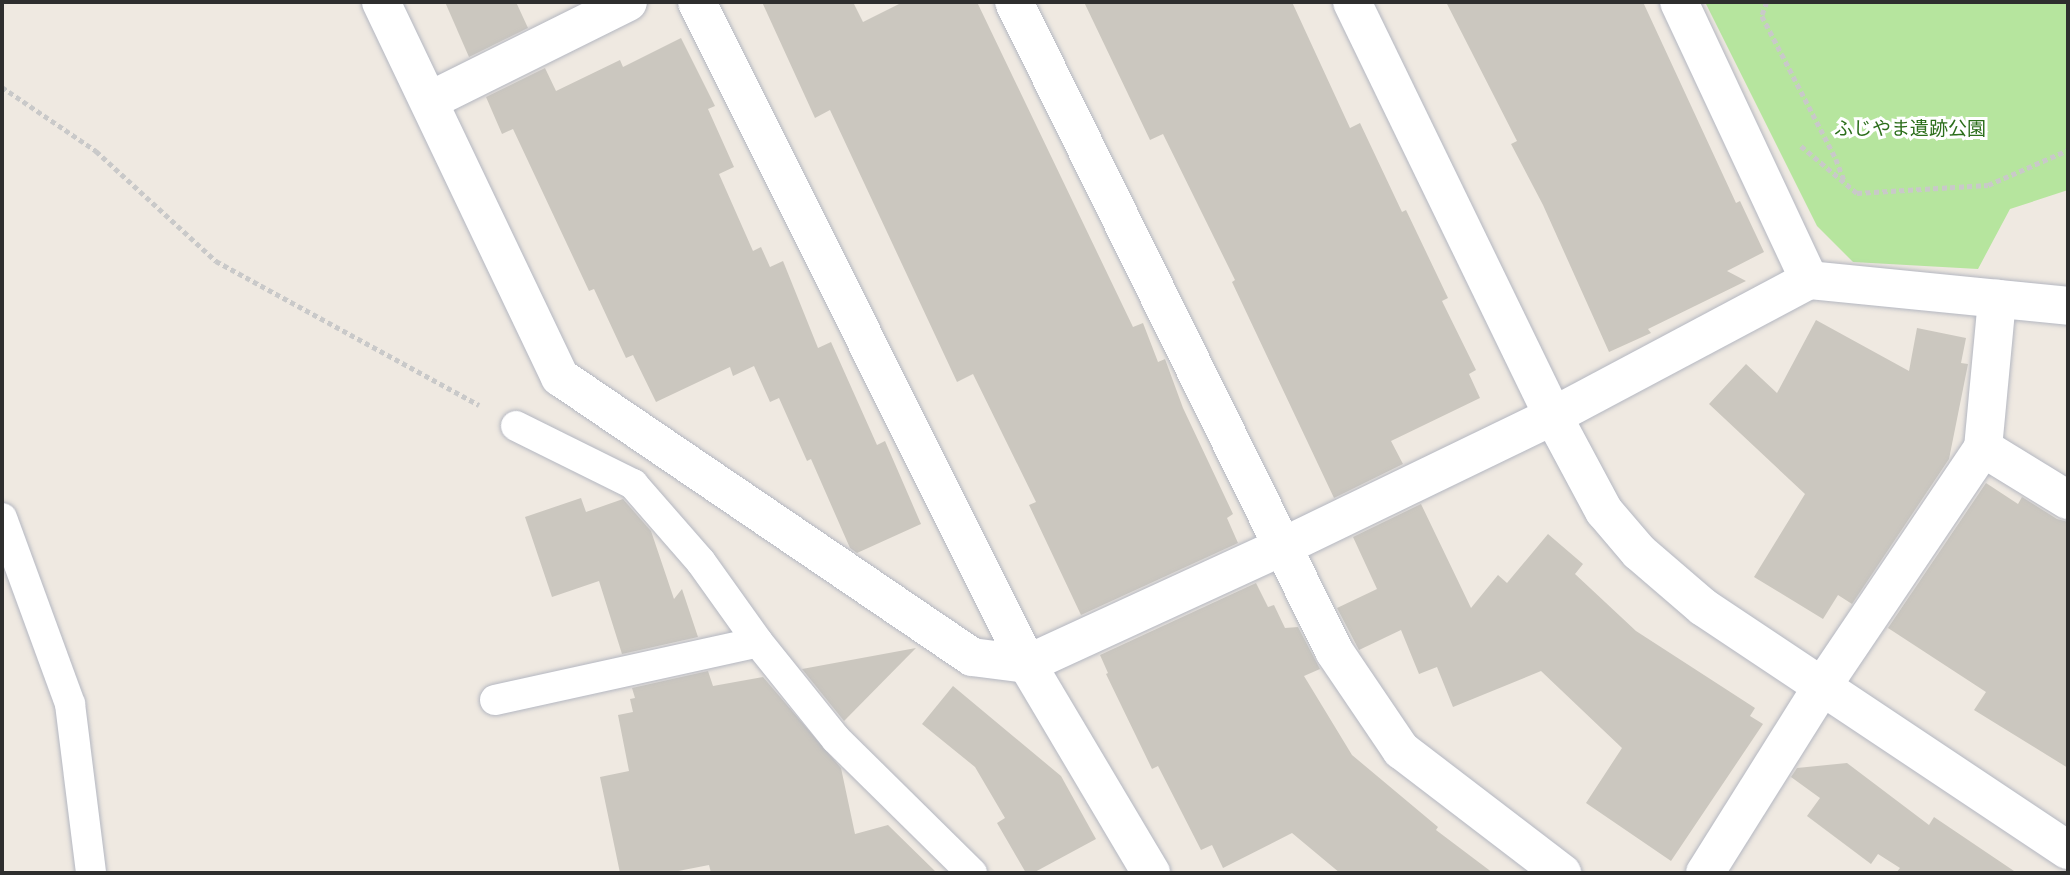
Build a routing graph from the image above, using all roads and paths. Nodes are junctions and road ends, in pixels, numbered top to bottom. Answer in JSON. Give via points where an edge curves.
{"nodes":[{"id":1,"x":381,"y":2,"type":"edge"},
{"id":2,"x":628,"y":2,"type":"edge"},
{"id":3,"x":697,"y":2,"type":"edge"},
{"id":4,"x":1014,"y":2,"type":"edge"},
{"id":5,"x":1352,"y":2,"type":"edge"},
{"id":6,"x":1679,"y":2,"type":"edge"},
{"id":7,"x":1767,"y":2,"type":"edge"},
{"id":8,"x":2,"y":87,"type":"edge"},
{"id":9,"x":429,"y":101,"type":"junction"},
{"id":10,"x":1740,"y":137,"type":"junction"},
{"id":11,"x":2068,"y":150,"type":"edge"},
{"id":12,"x":1844,"y":183,"type":"junction"},
{"id":13,"x":1809,"y":280,"type":"junction"},
{"id":14,"x":1997,"y":299,"type":"junction"},
{"id":15,"x":2068,"y":306,"type":"edge"},
{"id":16,"x":1553,"y":416,"type":"junction"},
{"id":17,"x":516,"y":426,"type":"joint"},
{"id":18,"x":1983,"y":448,"type":"junction"},
{"id":19,"x":2068,"y":500,"type":"edge"},
{"id":20,"x":2,"y":518,"type":"edge"},
{"id":21,"x":1284,"y":546,"type":"junction"},
{"id":22,"x":758,"y":642,"type":"junction"},
{"id":23,"x":1027,"y":664,"type":"junction"},
{"id":24,"x":1823,"y":685,"type":"junction"},
{"id":25,"x":495,"y":700,"type":"dead end"},
{"id":26,"x":2068,"y":850,"type":"edge"},
{"id":27,"x":91,"y":873,"type":"edge"},
{"id":28,"x":972,"y":873,"type":"edge"},
{"id":29,"x":1152,"y":873,"type":"edge"},
{"id":30,"x":1562,"y":873,"type":"edge"},
{"id":31,"x":1705,"y":873,"type":"edge"}],
"edges":[{"from":1,"to":9,"type":"street"},
{"from":2,"to":9,"type":"street"},
{"from":3,"to":23,"type":"street"},
{"from":4,"to":21,"type":"street"},
{"from":5,"to":16,"type":"street"},
{"from":6,"to":10,"type":"street"},
{"from":7,"to":12,"type":"path","via":[[1762,16]]},
{"from":8,"to":17,"type":"path","via":[[96,151],[216,261]]},
{"from":9,"to":23,"type":"street","via":[[560,377],[972,657]]},
{"from":10,"to":12,"type":"path","via":[[1787,137]]},
{"from":10,"to":13,"type":"street"},
{"from":11,"to":12,"type":"path","via":[[1988,186],[1857,193]]},
{"from":13,"to":14,"type":"street"},
{"from":13,"to":16,"type":"street"},
{"from":14,"to":15,"type":"street"},
{"from":14,"to":18,"type":"street"},
{"from":16,"to":21,"type":"street"},
{"from":16,"to":24,"type":"street","via":[[1604,511],[1639,552],[1703,607]]},
{"from":17,"to":22,"type":"lane","via":[[634,484],[701,562]]},
{"from":18,"to":19,"type":"street"},
{"from":18,"to":24,"type":"street"},
{"from":20,"to":27,"type":"lane","via":[[70,704]]},
{"from":21,"to":23,"type":"street"},
{"from":21,"to":30,"type":"street","via":[[1334,651],[1401,750]]},
{"from":22,"to":25,"type":"lane"},
{"from":22,"to":28,"type":"lane","via":[[836,739]]},
{"from":23,"to":29,"type":"street"},
{"from":24,"to":26,"type":"street"},
{"from":24,"to":31,"type":"street"}]}
